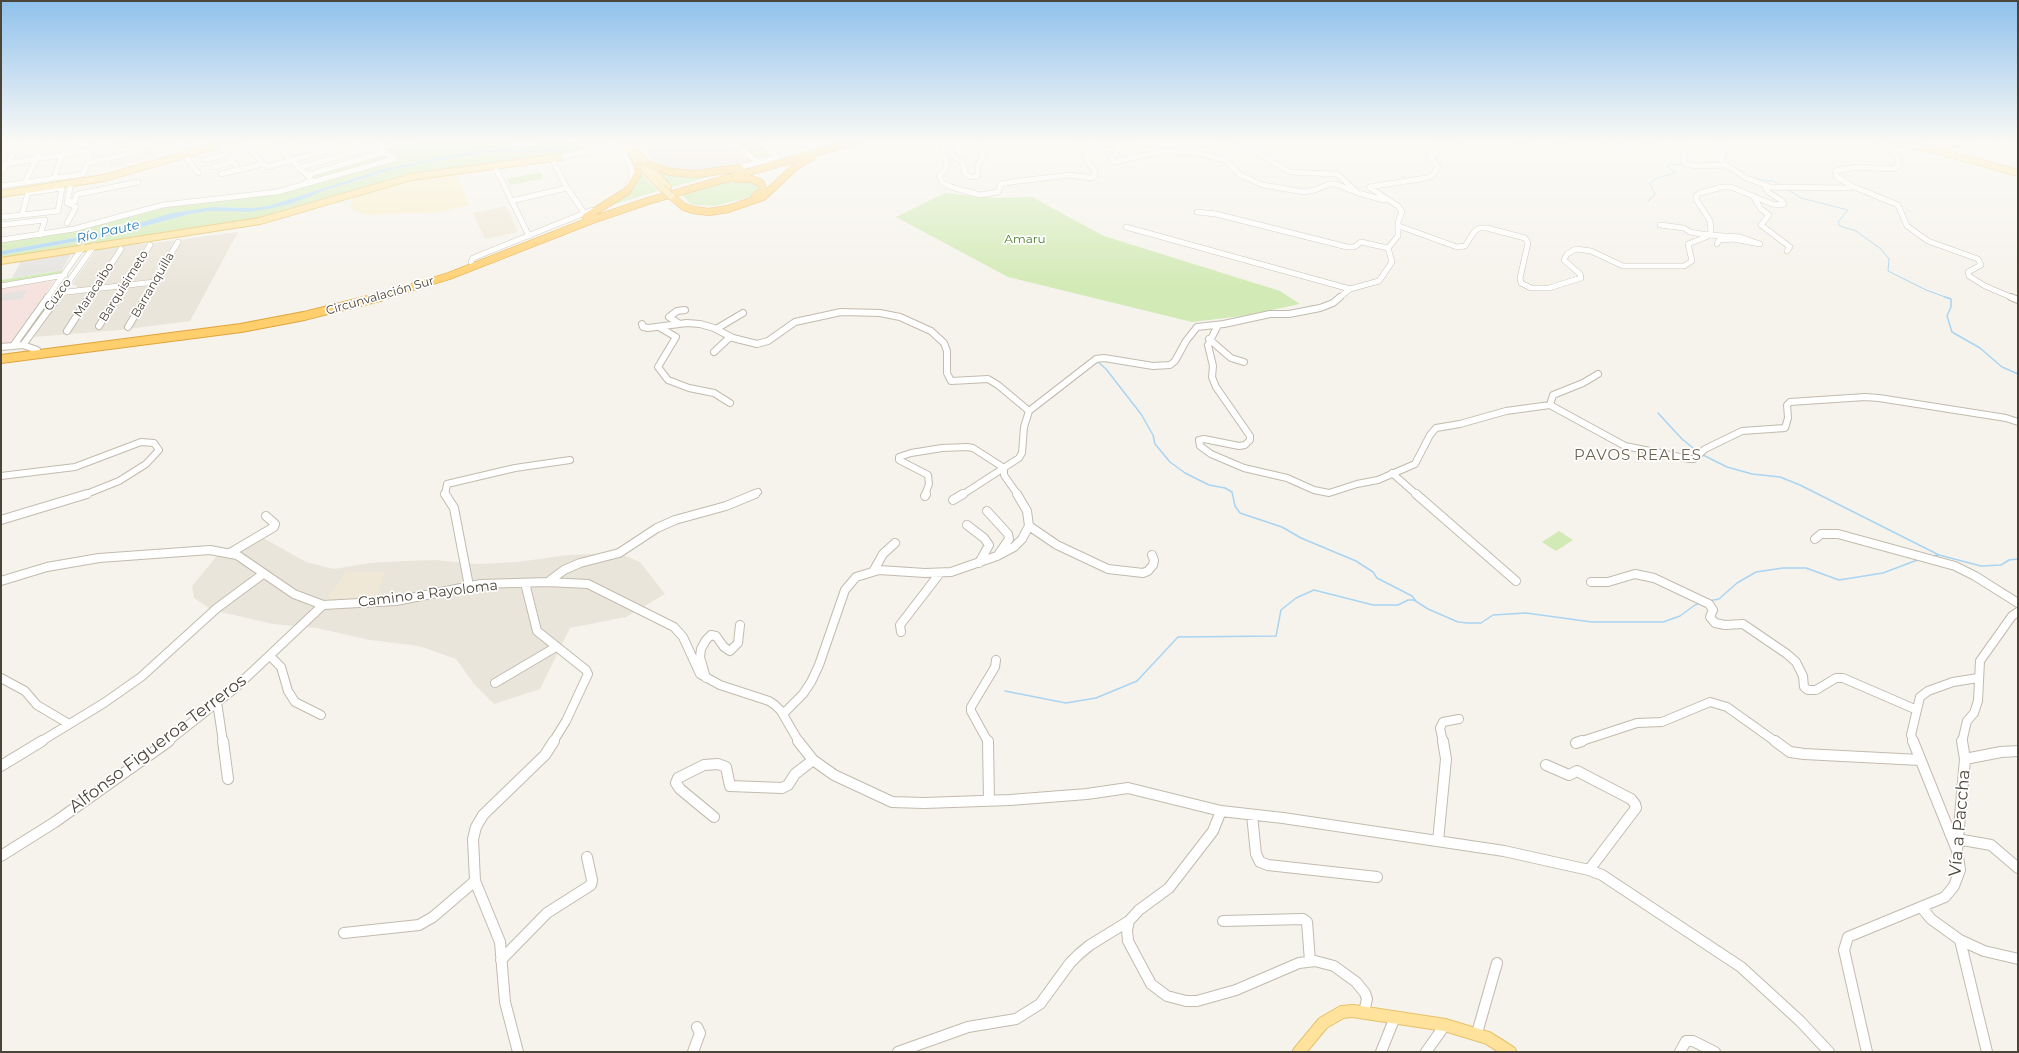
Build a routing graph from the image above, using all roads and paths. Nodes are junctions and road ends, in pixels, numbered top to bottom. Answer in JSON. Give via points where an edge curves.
{"nodes":[{"id":1,"x":17,"y":190,"type":"edge"},
{"id":2,"x":21,"y":190,"type":"edge"},
{"id":3,"x":47,"y":190,"type":"edge"},
{"id":4,"x":62,"y":190,"type":"edge"},
{"id":5,"x":69,"y":190,"type":"edge"},
{"id":6,"x":100,"y":190,"type":"edge"},
{"id":7,"x":106,"y":190,"type":"edge"},
{"id":8,"x":276,"y":190,"type":"edge"},
{"id":9,"x":288,"y":190,"type":"edge"},
{"id":10,"x":365,"y":190,"type":"edge"},
{"id":11,"x":507,"y":190,"type":"edge"},
{"id":12,"x":558,"y":190,"type":"edge"},
{"id":13,"x":568,"y":190,"type":"edge"},
{"id":14,"x":623,"y":190,"type":"edge"},
{"id":15,"x":628,"y":190,"type":"edge"},
{"id":16,"x":668,"y":190,"type":"edge"},
{"id":17,"x":671,"y":190,"type":"edge"},
{"id":18,"x":685,"y":190,"type":"edge"},
{"id":19,"x":763,"y":190,"type":"edge"},
{"id":20,"x":770,"y":190,"type":"edge"},
{"id":21,"x":962,"y":190,"type":"edge"},
{"id":22,"x":999,"y":190,"type":"edge"},
{"id":23,"x":1293,"y":190,"type":"edge"},
{"id":24,"x":1314,"y":190,"type":"edge"},
{"id":25,"x":1351,"y":190,"type":"edge"},
{"id":26,"x":1354,"y":190,"type":"edge"},
{"id":27,"x":1375,"y":190,"type":"edge"},
{"id":28,"x":1709,"y":190,"type":"edge"},
{"id":29,"x":1740,"y":190,"type":"edge"},
{"id":30,"x":1766,"y":190,"type":"edge"},
{"id":31,"x":1862,"y":190,"type":"edge"},
{"id":32,"x":1,"y":193,"type":"edge"},
{"id":33,"x":1358,"y":193,"type":"junction"},
{"id":34,"x":1752,"y":194,"type":"junction"},
{"id":35,"x":674,"y":195,"type":"junction"},
{"id":36,"x":106,"y":196,"type":"dead end"},
{"id":37,"x":203,"y":200,"type":"junction"},
{"id":38,"x":512,"y":201,"type":"junction"},
{"id":39,"x":67,"y":202,"type":"junction"},
{"id":40,"x":1392,"y":202,"type":"junction"},
{"id":41,"x":1197,"y":212,"type":"dead end"},
{"id":42,"x":585,"y":214,"type":"junction"},
{"id":43,"x":22,"y":215,"type":"junction"},
{"id":44,"x":1,"y":217,"type":"edge"},
{"id":45,"x":577,"y":221,"type":"junction"},
{"id":46,"x":67,"y":222,"type":"dead end"},
{"id":47,"x":567,"y":223,"type":"junction"},
{"id":48,"x":1,"y":225,"type":"edge"},
{"id":49,"x":1660,"y":225,"type":"dead end"},
{"id":50,"x":1399,"y":226,"type":"junction"},
{"id":51,"x":1126,"y":227,"type":"dead end"},
{"id":52,"x":40,"y":235,"type":"junction"},
{"id":53,"x":1708,"y":235,"type":"junction"},
{"id":54,"x":529,"y":236,"type":"junction"},
{"id":55,"x":1,"y":240,"type":"edge"},
{"id":56,"x":178,"y":242,"type":"dead end"},
{"id":57,"x":1717,"y":244,"type":"dead end"},
{"id":58,"x":150,"y":245,"type":"dead end"},
{"id":59,"x":94,"y":246,"type":"junction"},
{"id":60,"x":83,"y":247,"type":"junction"},
{"id":61,"x":1388,"y":248,"type":"junction"},
{"id":62,"x":121,"y":249,"type":"dead end"},
{"id":63,"x":1787,"y":252,"type":"dead end"},
{"id":64,"x":1,"y":261,"type":"edge"},
{"id":65,"x":471,"y":262,"type":"junction"},
{"id":66,"x":74,"y":274,"type":"junction"},
{"id":67,"x":63,"y":276,"type":"junction"},
{"id":68,"x":156,"y":281,"type":"junction"},
{"id":69,"x":126,"y":284,"type":"junction"},
{"id":70,"x":1,"y":286,"type":"edge"},
{"id":71,"x":95,"y":287,"type":"junction"},
{"id":72,"x":1350,"y":289,"type":"junction"},
{"id":73,"x":61,"y":291,"type":"junction"},
{"id":74,"x":51,"y":292,"type":"junction"},
{"id":75,"x":2018,"y":300,"type":"edge"},
{"id":76,"x":685,"y":310,"type":"dead end"},
{"id":77,"x":743,"y":313,"type":"dead end"},
{"id":78,"x":678,"y":323,"type":"junction"},
{"id":79,"x":642,"y":324,"type":"dead end"},
{"id":80,"x":1218,"y":325,"type":"junction"},
{"id":81,"x":99,"y":326,"type":"dead end"},
{"id":82,"x":128,"y":327,"type":"dead end"},
{"id":83,"x":659,"y":327,"type":"junction"},
{"id":84,"x":716,"y":329,"type":"junction"},
{"id":85,"x":67,"y":331,"type":"dead end"},
{"id":86,"x":730,"y":337,"type":"junction"},
{"id":87,"x":1209,"y":339,"type":"junction"},
{"id":88,"x":23,"y":345,"type":"junction"},
{"id":89,"x":12,"y":346,"type":"junction"},
{"id":90,"x":1,"y":347,"type":"edge"},
{"id":91,"x":37,"y":350,"type":"joint"},
{"id":92,"x":714,"y":352,"type":"dead end"},
{"id":93,"x":1,"y":359,"type":"edge"},
{"id":94,"x":1244,"y":362,"type":"dead end"},
{"id":95,"x":1598,"y":374,"type":"dead end"},
{"id":96,"x":730,"y":403,"type":"dead end"},
{"id":97,"x":1550,"y":405,"type":"junction"},
{"id":98,"x":1029,"y":411,"type":"junction"},
{"id":99,"x":2018,"y":422,"type":"edge"},
{"id":100,"x":570,"y":460,"type":"dead end"},
{"id":101,"x":1004,"y":468,"type":"junction"},
{"id":102,"x":1392,"y":473,"type":"junction"},
{"id":103,"x":1,"y":476,"type":"edge"},
{"id":104,"x":758,"y":492,"type":"dead end"},
{"id":105,"x":925,"y":496,"type":"dead end"},
{"id":106,"x":953,"y":500,"type":"dead end"},
{"id":107,"x":987,"y":511,"type":"dead end"},
{"id":108,"x":266,"y":516,"type":"dead end"},
{"id":109,"x":1,"y":520,"type":"edge"},
{"id":110,"x":967,"y":525,"type":"dead end"},
{"id":111,"x":1029,"y":526,"type":"junction"},
{"id":112,"x":1815,"y":539,"type":"dead end"},
{"id":113,"x":896,"y":543,"type":"dead end"},
{"id":114,"x":230,"y":553,"type":"junction"},
{"id":115,"x":1152,"y":555,"type":"dead end"},
{"id":116,"x":997,"y":556,"type":"junction"},
{"id":117,"x":979,"y":563,"type":"junction"},
{"id":118,"x":874,"y":570,"type":"junction"},
{"id":119,"x":940,"y":573,"type":"junction"},
{"id":120,"x":263,"y":574,"type":"junction"},
{"id":121,"x":1,"y":581,"type":"edge"},
{"id":122,"x":1516,"y":581,"type":"dead end"},
{"id":123,"x":548,"y":582,"type":"junction"},
{"id":124,"x":1591,"y":582,"type":"dead end"},
{"id":125,"x":525,"y":583,"type":"junction"},
{"id":126,"x":469,"y":586,"type":"junction"},
{"id":127,"x":2018,"y":603,"type":"edge"},
{"id":128,"x":323,"y":606,"type":"junction"},
{"id":129,"x":2018,"y":612,"type":"edge"},
{"id":130,"x":740,"y":625,"type":"dead end"},
{"id":131,"x":901,"y":632,"type":"dead end"},
{"id":132,"x":556,"y":647,"type":"junction"},
{"id":133,"x":270,"y":656,"type":"junction"},
{"id":134,"x":996,"y":660,"type":"dead end"},
{"id":135,"x":1,"y":678,"type":"edge"},
{"id":136,"x":706,"y":678,"type":"junction"},
{"id":137,"x":1978,"y":678,"type":"junction"},
{"id":138,"x":495,"y":683,"type":"dead end"},
{"id":139,"x":217,"y":702,"type":"junction"},
{"id":140,"x":1917,"y":710,"type":"junction"},
{"id":141,"x":321,"y":714,"type":"dead end"},
{"id":142,"x":783,"y":714,"type":"junction"},
{"id":143,"x":1459,"y":719,"type":"dead end"},
{"id":144,"x":68,"y":724,"type":"junction"},
{"id":145,"x":1576,"y":743,"type":"dead end"},
{"id":146,"x":2018,"y":751,"type":"edge"},
{"id":147,"x":1965,"y":759,"type":"junction"},
{"id":148,"x":813,"y":760,"type":"junction"},
{"id":149,"x":1920,"y":760,"type":"junction"},
{"id":150,"x":1546,"y":765,"type":"dead end"},
{"id":151,"x":1,"y":766,"type":"edge"},
{"id":152,"x":228,"y":779,"type":"dead end"},
{"id":153,"x":989,"y":800,"type":"junction"},
{"id":154,"x":1220,"y":811,"type":"junction"},
{"id":155,"x":1252,"y":815,"type":"junction"},
{"id":156,"x":714,"y":817,"type":"dead end"},
{"id":157,"x":1957,"y":839,"type":"junction"},
{"id":158,"x":1438,"y":841,"type":"junction"},
{"id":159,"x":1957,"y":850,"type":"junction"},
{"id":160,"x":2,"y":855,"type":"edge"},
{"id":161,"x":587,"y":857,"type":"dead end"},
{"id":162,"x":2018,"y":868,"type":"edge"},
{"id":163,"x":1589,"y":870,"type":"junction"},
{"id":164,"x":1377,"y":877,"type":"dead end"},
{"id":165,"x":475,"y":881,"type":"junction"},
{"id":166,"x":1922,"y":908,"type":"junction"},
{"id":167,"x":1129,"y":921,"type":"junction"},
{"id":168,"x":1223,"y":921,"type":"dead end"},
{"id":169,"x":344,"y":933,"type":"dead end"},
{"id":170,"x":1960,"y":940,"type":"junction"},
{"id":171,"x":2018,"y":959,"type":"edge"},
{"id":172,"x":501,"y":960,"type":"junction"},
{"id":173,"x":1310,"y":961,"type":"junction"},
{"id":174,"x":1497,"y":963,"type":"dead end"},
{"id":175,"x":1364,"y":1012,"type":"junction"},
{"id":176,"x":1395,"y":1017,"type":"junction"},
{"id":177,"x":1445,"y":1024,"type":"junction"},
{"id":178,"x":698,"y":1026,"type":"dead end"},
{"id":179,"x":1477,"y":1033,"type":"junction"},
{"id":180,"x":518,"y":1052,"type":"edge"},
{"id":181,"x":693,"y":1052,"type":"edge"},
{"id":182,"x":898,"y":1052,"type":"edge"},
{"id":183,"x":1299,"y":1052,"type":"edge"},
{"id":184,"x":1381,"y":1052,"type":"edge"},
{"id":185,"x":1426,"y":1052,"type":"edge"},
{"id":186,"x":1510,"y":1052,"type":"edge"},
{"id":187,"x":1680,"y":1052,"type":"edge"},
{"id":188,"x":1715,"y":1052,"type":"edge"},
{"id":189,"x":1829,"y":1052,"type":"edge"},
{"id":190,"x":1867,"y":1052,"type":"edge"},
{"id":191,"x":1987,"y":1052,"type":"edge"}],
"edges":[{"from":1,"to":32,"type":"main road"},
{"from":2,"to":32,"type":"main road"},
{"from":3,"to":43,"type":"street","via":[[28,193]]},
{"from":4,"to":43,"type":"street","via":[[58,211]]},
{"from":5,"to":39,"type":"street"},
{"from":6,"to":39,"type":"street","via":[[76,195],[75,201]]},
{"from":7,"to":36,"type":"street"},
{"from":8,"to":37,"type":"street"},
{"from":9,"to":37,"type":"street"},
{"from":10,"to":59,"type":"main road","via":[[265,220]]},
{"from":11,"to":38,"type":"street"},
{"from":12,"to":38,"type":"street"},
{"from":13,"to":42,"type":"street"},
{"from":14,"to":42,"type":"street"},
{"from":15,"to":45,"type":"highway"},
{"from":16,"to":35,"type":"main road","bridge":true},
{"from":17,"to":45,"type":"highway","name":"Circunvalación Sur"},
{"from":18,"to":93,"type":"highway","name":"Circunvalación Sur","via":[[596,219],[444,278],[313,314],[228,330]]},
{"from":19,"to":35,"type":"highway","via":[[751,198],[714,208],[691,206]]},
{"from":20,"to":35,"type":"highway","via":[[742,205],[714,211],[698,211],[684,207]]},
{"from":21,"to":22,"type":"street","via":[[980,195]]},
{"from":23,"to":24,"type":"street"},
{"from":25,"to":33,"type":"street"},
{"from":26,"to":33,"type":"street"},
{"from":27,"to":40,"type":"street"},
{"from":28,"to":53,"type":"street","via":[[1696,196],[1712,228]]},
{"from":29,"to":34,"type":"street"},
{"from":30,"to":34,"type":"street","via":[[1781,199],[1784,204],[1772,204]]},
{"from":31,"to":75,"type":"street","via":[[1898,205],[1907,226],[1928,241],[1978,258],[1981,265],[1968,272],[1969,276]]},
{"from":33,"to":40,"type":"street"},
{"from":34,"to":63,"type":"street","via":[[1761,209],[1769,215],[1761,225],[1790,247]]},
{"from":37,"to":52,"type":"street","via":[[163,206]]},
{"from":38,"to":54,"type":"street"},
{"from":39,"to":46,"type":"street","via":[[76,207]]},
{"from":40,"to":50,"type":"street","via":[[1402,210]]},
{"from":41,"to":61,"type":"street","via":[[1216,214],[1347,247],[1354,247],[1361,242]]},
{"from":42,"to":47,"type":"street"},
{"from":43,"to":44,"type":"street"},
{"from":45,"to":47,"type":"highway","name":"Circunvalación Sur"},
{"from":47,"to":54,"type":"street"},
{"from":47,"to":65,"type":"highway","name":"Circunvalación Sur"},
{"from":48,"to":52,"type":"street","via":[[46,220]]},
{"from":49,"to":53,"type":"street"},
{"from":50,"to":53,"type":"street","via":[[1457,247],[1465,246],[1479,228],[1525,238],[1528,243],[1520,281],[1528,287],[1542,289],[1581,278],[1580,274],[1564,260],[1573,249],[1589,250],[1623,266],[1684,266],[1692,261],[1688,244]]},
{"from":50,"to":61,"type":"street","via":[[1398,236]]},
{"from":51,"to":72,"type":"street"},
{"from":52,"to":55,"type":"street"},
{"from":53,"to":57,"type":"street","via":[[1740,237],[1760,244],[1733,239],[1719,240]]},
{"from":54,"to":65,"type":"street","via":[[473,258]]},
{"from":56,"to":68,"type":"street","name":"Barranquilla"},
{"from":58,"to":69,"type":"street","name":"Barquisimeto"},
{"from":59,"to":60,"type":"main road"},
{"from":59,"to":66,"type":"street","name":"Cuzco"},
{"from":60,"to":64,"type":"main road"},
{"from":60,"to":67,"type":"street","name":"Cuzco"},
{"from":61,"to":72,"type":"street","via":[[1392,262],[1379,281]]},
{"from":62,"to":71,"type":"street","name":"Maracaibo"},
{"from":65,"to":91,"type":"highway","name":"Circunvalación Sur","via":[[401,287],[298,313]]},
{"from":66,"to":67,"type":"street"},
{"from":66,"to":73,"type":"street","name":"Cuzco"},
{"from":67,"to":70,"type":"street"},
{"from":67,"to":74,"type":"street","name":"Cuzco"},
{"from":68,"to":69,"type":"street"},
{"from":68,"to":82,"type":"street","name":"Barranquilla"},
{"from":69,"to":71,"type":"street"},
{"from":69,"to":81,"type":"street","name":"Barquisimeto"},
{"from":71,"to":73,"type":"street"},
{"from":71,"to":85,"type":"street","name":"Maracaibo"},
{"from":72,"to":80,"type":"street","via":[[1333,304],[1320,308],[1289,314],[1270,314]]},
{"from":73,"to":74,"type":"street"},
{"from":73,"to":88,"type":"street","name":"Cuzco"},
{"from":74,"to":89,"type":"street","name":"Cuzco"},
{"from":76,"to":78,"type":"street","via":[[669,317]]},
{"from":77,"to":84,"type":"street"},
{"from":78,"to":83,"type":"street"},
{"from":78,"to":84,"type":"street","via":[[692,323]]},
{"from":79,"to":83,"type":"street","via":[[643,327]]},
{"from":80,"to":87,"type":"street"},
{"from":80,"to":98,"type":"street","via":[[1200,325],[1194,329],[1170,365],[1153,366],[1096,359]]},
{"from":83,"to":96,"type":"street","via":[[676,337],[658,367],[668,380],[714,393]]},
{"from":84,"to":86,"type":"street"},
{"from":86,"to":92,"type":"street"},
{"from":86,"to":98,"type":"street","via":[[751,343],[762,343],[795,322],[848,311],[900,317],[931,331],[944,343],[947,351],[947,373],[951,381],[988,379]]},
{"from":87,"to":94,"type":"street","via":[[1231,358]]},
{"from":87,"to":102,"type":"street","via":[[1214,382],[1250,436],[1250,440],[1239,446],[1201,439],[1199,444],[1203,449],[1244,468],[1287,478],[1314,490],[1329,493],[1378,480]]},
{"from":88,"to":89,"type":"street"},
{"from":88,"to":91,"type":"street"},
{"from":89,"to":90,"type":"street"},
{"from":95,"to":97,"type":"street","via":[[1553,395]]},
{"from":97,"to":99,"type":"street","via":[[1624,446],[1690,459],[1742,431],[1785,428],[1788,418],[1787,405],[1790,402],[1872,397]]},
{"from":97,"to":102,"type":"street","via":[[1506,411],[1436,428],[1415,464]]},
{"from":98,"to":101,"type":"street","via":[[1024,428],[1022,453]]},
{"from":100,"to":126,"type":"street","via":[[515,468],[447,484],[445,494],[454,508]]},
{"from":101,"to":105,"type":"street","via":[[973,448],[967,447],[942,448],[899,457],[899,460],[928,476],[929,484]]},
{"from":101,"to":106,"type":"street"},
{"from":101,"to":111,"type":"street","via":[[1004,476],[1027,511]]},
{"from":102,"to":122,"type":"street"},
{"from":103,"to":109,"type":"street","via":[[60,470],[140,442],[154,443],[159,450],[146,464],[119,481]]},
{"from":104,"to":123,"type":"street","via":[[726,506],[675,520],[657,528],[620,553],[580,562]]},
{"from":107,"to":116,"type":"street","via":[[1008,534],[1009,539]]},
{"from":108,"to":114,"type":"street","via":[[275,524],[274,527]]},
{"from":110,"to":117,"type":"street","via":[[989,544]]},
{"from":111,"to":115,"type":"street","via":[[1057,544],[1108,569],[1143,573],[1152,565]]},
{"from":111,"to":116,"type":"street","via":[[1014,548]]},
{"from":112,"to":127,"type":"street","via":[[1821,534],[1838,534],[1955,566]]},
{"from":113,"to":118,"type":"street","via":[[883,554]]},
{"from":114,"to":120,"type":"street","name":"Camino a Rayoloma","via":[[237,555]]},
{"from":114,"to":121,"type":"street","name":"Camino a Rayoloma","via":[[210,550],[99,558],[47,567]]},
{"from":116,"to":117,"type":"street"},
{"from":117,"to":119,"type":"street","via":[[952,572]]},
{"from":118,"to":119,"type":"street"},
{"from":118,"to":142,"type":"street","via":[[850,582],[811,682]]},
{"from":119,"to":131,"type":"street","via":[[900,625]]},
{"from":120,"to":128,"type":"street","name":"Camino a Rayoloma","via":[[294,594]]},
{"from":120,"to":144,"type":"street","via":[[217,608],[141,677]]},
{"from":123,"to":125,"type":"street","name":"Camino a Rayoloma"},
{"from":123,"to":136,"type":"street","name":"Camino a Rayoloma","via":[[588,584],[674,627],[683,637],[700,674]]},
{"from":124,"to":140,"type":"street","via":[[1608,582],[1626,576],[1645,575],[1705,602],[1713,609],[1710,617],[1714,623],[1743,624],[1787,654],[1796,662],[1803,676],[1804,687],[1808,690],[1816,690],[1836,678],[1843,678]]},
{"from":125,"to":126,"type":"street","name":"Camino a Rayoloma"},
{"from":125,"to":132,"type":"street","via":[[537,631]]},
{"from":126,"to":128,"type":"street","name":"Camino a Rayoloma","via":[[396,601]]},
{"from":128,"to":133,"type":"street","name":"Alfonso Figueroa Terreros"},
{"from":129,"to":137,"type":"street","name":"Vía a Paccha","via":[[2012,616],[1980,661]]},
{"from":130,"to":136,"type":"street","via":[[738,644],[730,650],[724,647],[716,636],[706,640],[700,657]]},
{"from":132,"to":138,"type":"street"},
{"from":132,"to":165,"type":"street","via":[[588,674],[566,721],[546,755],[497,800],[476,827],[473,839]]},
{"from":133,"to":139,"type":"street","name":"Alfonso Figueroa Terreros"},
{"from":133,"to":141,"type":"street","via":[[281,667],[288,691],[295,702]]},
{"from":134,"to":153,"type":"street","via":[[995,667],[971,707],[978,725],[988,739]]},
{"from":135,"to":144,"type":"street","via":[[25,691],[37,705]]},
{"from":136,"to":142,"type":"street","via":[[769,701]]},
{"from":137,"to":140,"type":"street","via":[[1953,682],[1928,691],[1920,697]]},
{"from":137,"to":147,"type":"street","name":"Vía a Paccha","via":[[1978,701],[1974,713],[1966,721],[1963,733]]},
{"from":139,"to":152,"type":"street"},
{"from":139,"to":160,"type":"street","name":"Alfonso Figueroa Terreros","via":[[170,740],[55,822]]},
{"from":140,"to":149,"type":"street","via":[[1911,735]]},
{"from":142,"to":148,"type":"street"},
{"from":143,"to":158,"type":"street","via":[[1443,722],[1440,728],[1446,759]]},
{"from":144,"to":151,"type":"street"},
{"from":145,"to":149,"type":"street","via":[[1637,723],[1662,722],[1710,702],[1727,707],[1790,752]]},
{"from":146,"to":147,"type":"street"},
{"from":147,"to":157,"type":"street","name":"Vía a Paccha"},
{"from":148,"to":153,"type":"street","via":[[849,784],[892,802]]},
{"from":148,"to":156,"type":"street","via":[[782,788],[730,786],[726,767],[718,764],[704,765],[678,778],[676,783],[680,789]]},
{"from":149,"to":159,"type":"street"},
{"from":150,"to":163,"type":"street","via":[[1569,775],[1577,771],[1630,799],[1636,808]]},
{"from":153,"to":154,"type":"street","via":[[1087,794],[1128,788]]},
{"from":154,"to":155,"type":"street"},
{"from":154,"to":167,"type":"street","via":[[1213,831],[1169,888]]},
{"from":155,"to":158,"type":"street"},
{"from":155,"to":164,"type":"street","via":[[1256,854],[1260,862]]},
{"from":157,"to":159,"type":"street","name":"Vía a Paccha"},
{"from":157,"to":162,"type":"street","via":[[1991,845]]},
{"from":158,"to":163,"type":"street","via":[[1504,851]]},
{"from":159,"to":166,"type":"street","name":"Vía a Paccha","via":[[1960,870],[1954,886],[1945,897]]},
{"from":161,"to":172,"type":"street","via":[[591,884],[547,913]]},
{"from":163,"to":189,"type":"street","via":[[1602,875],[1741,967],[1800,1021]]},
{"from":165,"to":169,"type":"street","via":[[433,917],[419,925]]},
{"from":165,"to":172,"type":"street","via":[[500,942]]},
{"from":166,"to":170,"type":"street","via":[[1931,919]]},
{"from":166,"to":190,"type":"street","name":"Vía a Paccha","via":[[1848,937],[1844,950]]},
{"from":167,"to":173,"type":"street","via":[[1128,941],[1146,976],[1158,991],[1186,1002],[1208,1000],[1299,962]]},
{"from":167,"to":182,"type":"street","via":[[1079,954],[1040,1004],[1016,1019],[968,1027]]},
{"from":168,"to":173,"type":"street","via":[[1303,919],[1307,922]]},
{"from":170,"to":171,"type":"street","via":[[1984,951]]},
{"from":170,"to":191,"type":"street"},
{"from":172,"to":180,"type":"street","via":[[505,1002]]},
{"from":173,"to":175,"type":"street","via":[[1334,966],[1356,982],[1367,999]]},
{"from":174,"to":179,"type":"street"},
{"from":175,"to":176,"type":"main road"},
{"from":175,"to":183,"type":"main road","via":[[1342,1012],[1334,1015],[1323,1023]]},
{"from":176,"to":177,"type":"main road"},
{"from":176,"to":184,"type":"street"},
{"from":177,"to":179,"type":"main road"},
{"from":177,"to":185,"type":"street"},
{"from":178,"to":181,"type":"street","via":[[700,1033]]},
{"from":179,"to":186,"type":"main road"},
{"from":187,"to":188,"type":"street","via":[[1686,1041],[1693,1041]]}]}
